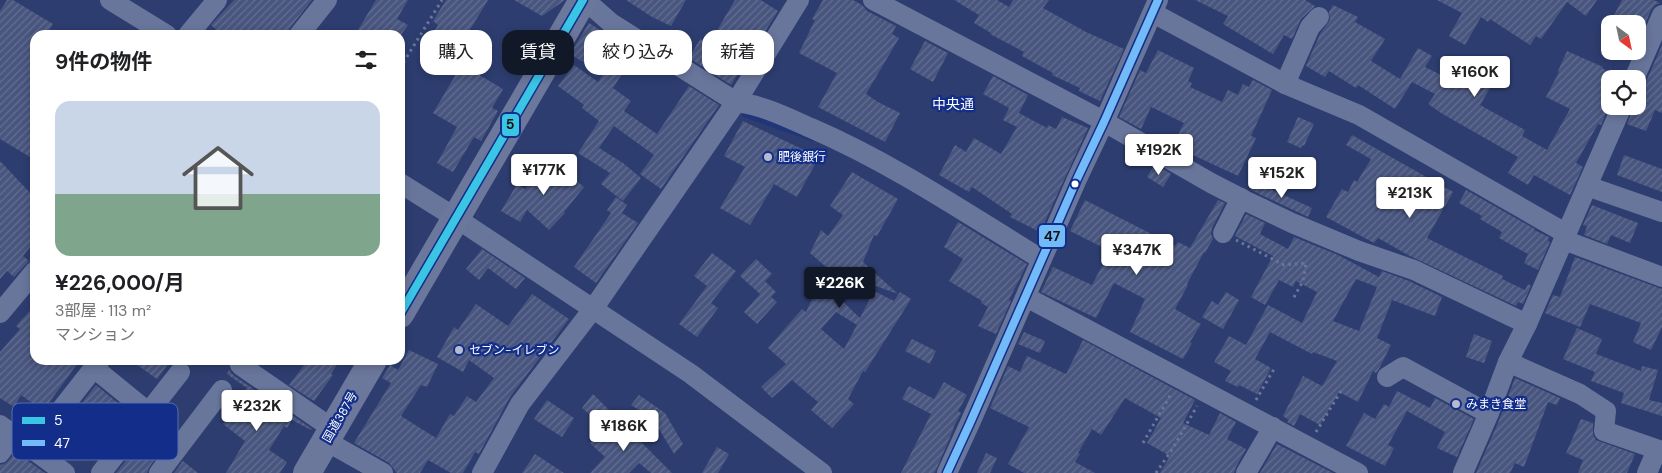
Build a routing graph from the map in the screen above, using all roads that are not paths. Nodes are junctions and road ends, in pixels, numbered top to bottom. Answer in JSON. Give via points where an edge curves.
{"nodes":[{"id":1,"x":110,"y":0,"type":"edge"},
{"id":2,"x":217,"y":0,"type":"edge"},
{"id":3,"x":327,"y":0,"type":"edge"},
{"id":4,"x":583,"y":0,"type":"edge"},
{"id":5,"x":799,"y":0,"type":"edge"},
{"id":6,"x":873,"y":0,"type":"edge"},
{"id":7,"x":1156,"y":6,"type":"edge"},
{"id":8,"x":1662,"y":15,"type":"edge"},
{"id":9,"x":1320,"y":17,"type":"dead end"},
{"id":10,"x":159,"y":30,"type":"edge"},
{"id":11,"x":192,"y":30,"type":"edge"},
{"id":12,"x":303,"y":30,"type":"edge"},
{"id":13,"x":1638,"y":70,"type":"edge"},
{"id":14,"x":1285,"y":84,"type":"junction"},
{"id":15,"x":736,"y":102,"type":"junction"},
{"id":16,"x":1618,"y":115,"type":"edge"},
{"id":17,"x":1104,"y":122,"type":"junction"},
{"id":18,"x":405,"y":186,"type":"edge"},
{"id":19,"x":1587,"y":186,"type":"junction"},
{"id":20,"x":1243,"y":199,"type":"junction"},
{"id":21,"x":1662,"y":212,"type":"edge"},
{"id":22,"x":456,"y":218,"type":"junction"},
{"id":23,"x":1223,"y":233,"type":"road end"},
{"id":24,"x":1565,"y":237,"type":"junction"},
{"id":25,"x":1041,"y":260,"type":"junction"},
{"id":26,"x":30,"y":277,"type":"edge"},
{"id":27,"x":1662,"y":277,"type":"edge"},
{"id":28,"x":1026,"y":297,"type":"junction"},
{"id":29,"x":405,"y":305,"type":"edge"},
{"id":30,"x":593,"y":309,"type":"junction"},
{"id":31,"x":0,"y":313,"type":"edge"},
{"id":32,"x":1527,"y":324,"type":"junction"},
{"id":33,"x":1508,"y":362,"type":"junction"},
{"id":34,"x":96,"y":365,"type":"edge"},
{"id":35,"x":98,"y":365,"type":"edge"},
{"id":36,"x":240,"y":365,"type":"dead end"},
{"id":37,"x":370,"y":365,"type":"edge"},
{"id":38,"x":180,"y":372,"type":"dead end"},
{"id":39,"x":1386,"y":376,"type":"dead end"},
{"id":40,"x":222,"y":390,"type":"dead end"},
{"id":41,"x":66,"y":403,"type":"edge"},
{"id":42,"x":138,"y":403,"type":"edge"},
{"id":43,"x":155,"y":403,"type":"edge"},
{"id":44,"x":1490,"y":412,"type":"junction"},
{"id":45,"x":1273,"y":427,"type":"junction"},
{"id":46,"x":6,"y":430,"type":"edge"},
{"id":47,"x":330,"y":435,"type":"junction"},
{"id":48,"x":178,"y":448,"type":"edge"},
{"id":49,"x":1659,"y":450,"type":"edge"},
{"id":50,"x":0,"y":453,"type":"edge"},
{"id":51,"x":44,"y":460,"type":"edge"},
{"id":52,"x":111,"y":460,"type":"edge"},
{"id":53,"x":169,"y":460,"type":"edge"},
{"id":54,"x":55,"y":470,"type":"edge"},
{"id":55,"x":101,"y":473,"type":"edge"},
{"id":56,"x":159,"y":473,"type":"edge"},
{"id":57,"x":307,"y":473,"type":"edge"},
{"id":58,"x":383,"y":473,"type":"edge"},
{"id":59,"x":482,"y":473,"type":"edge"},
{"id":60,"x":822,"y":473,"type":"edge"},
{"id":61,"x":947,"y":473,"type":"edge"},
{"id":62,"x":1246,"y":473,"type":"edge"},
{"id":63,"x":1358,"y":473,"type":"edge"},
{"id":64,"x":1463,"y":473,"type":"edge"},
{"id":65,"x":1647,"y":473,"type":"edge"}],
"edges":[{"from":1,"to":10,"type":"street"},
{"from":2,"to":11,"type":"street"},
{"from":3,"to":12,"type":"street"},
{"from":4,"to":15,"type":"street","via":[[611,22]]},
{"from":4,"to":22,"type":"highway"},
{"from":5,"to":15,"type":"street"},
{"from":6,"to":17,"type":"street"},
{"from":7,"to":14,"type":"street"},
{"from":7,"to":17,"type":"street"},
{"from":8,"to":13,"type":"street"},
{"from":9,"to":14,"type":"street","via":[[1310,27]]},
{"from":14,"to":24,"type":"street","via":[[1358,115]]},
{"from":15,"to":25,"type":"street","via":[[759,107],[841,149]]},
{"from":15,"to":30,"type":"street"},
{"from":16,"to":19,"type":"street"},
{"from":17,"to":20,"type":"street"},
{"from":17,"to":25,"type":"street"},
{"from":18,"to":22,"type":"street"},
{"from":19,"to":21,"type":"street"},
{"from":19,"to":24,"type":"street"},
{"from":20,"to":23,"type":"street"},
{"from":20,"to":32,"type":"street","via":[[1292,223],[1414,270]]},
{"from":22,"to":29,"type":"highway"},
{"from":22,"to":30,"type":"street"},
{"from":24,"to":27,"type":"street"},
{"from":24,"to":32,"type":"street"},
{"from":25,"to":28,"type":"street"},
{"from":26,"to":31,"type":"street"},
{"from":28,"to":45,"type":"street"},
{"from":28,"to":61,"type":"street"},
{"from":30,"to":59,"type":"street","via":[[520,404]]},
{"from":30,"to":60,"type":"street","via":[[691,374]]},
{"from":32,"to":33,"type":"street"},
{"from":33,"to":44,"type":"street"},
{"from":33,"to":49,"type":"street","via":[[1580,394],[1606,411],[1604,431]]},
{"from":34,"to":41,"type":"street"},
{"from":35,"to":42,"type":"street"},
{"from":36,"to":47,"type":"street"},
{"from":37,"to":47,"type":"highway","name":"国道387号"},
{"from":38,"to":43,"type":"street"},
{"from":39,"to":44,"type":"street","via":[[1404,367]]},
{"from":40,"to":48,"type":"street"},
{"from":44,"to":64,"type":"street"},
{"from":45,"to":62,"type":"street"},
{"from":45,"to":63,"type":"street"},
{"from":46,"to":50,"type":"street"},
{"from":47,"to":57,"type":"highway","name":"国道387号"},
{"from":47,"to":58,"type":"street"},
{"from":49,"to":65,"type":"street"},
{"from":51,"to":54,"type":"street"},
{"from":52,"to":55,"type":"street"},
{"from":53,"to":56,"type":"street"}]}
